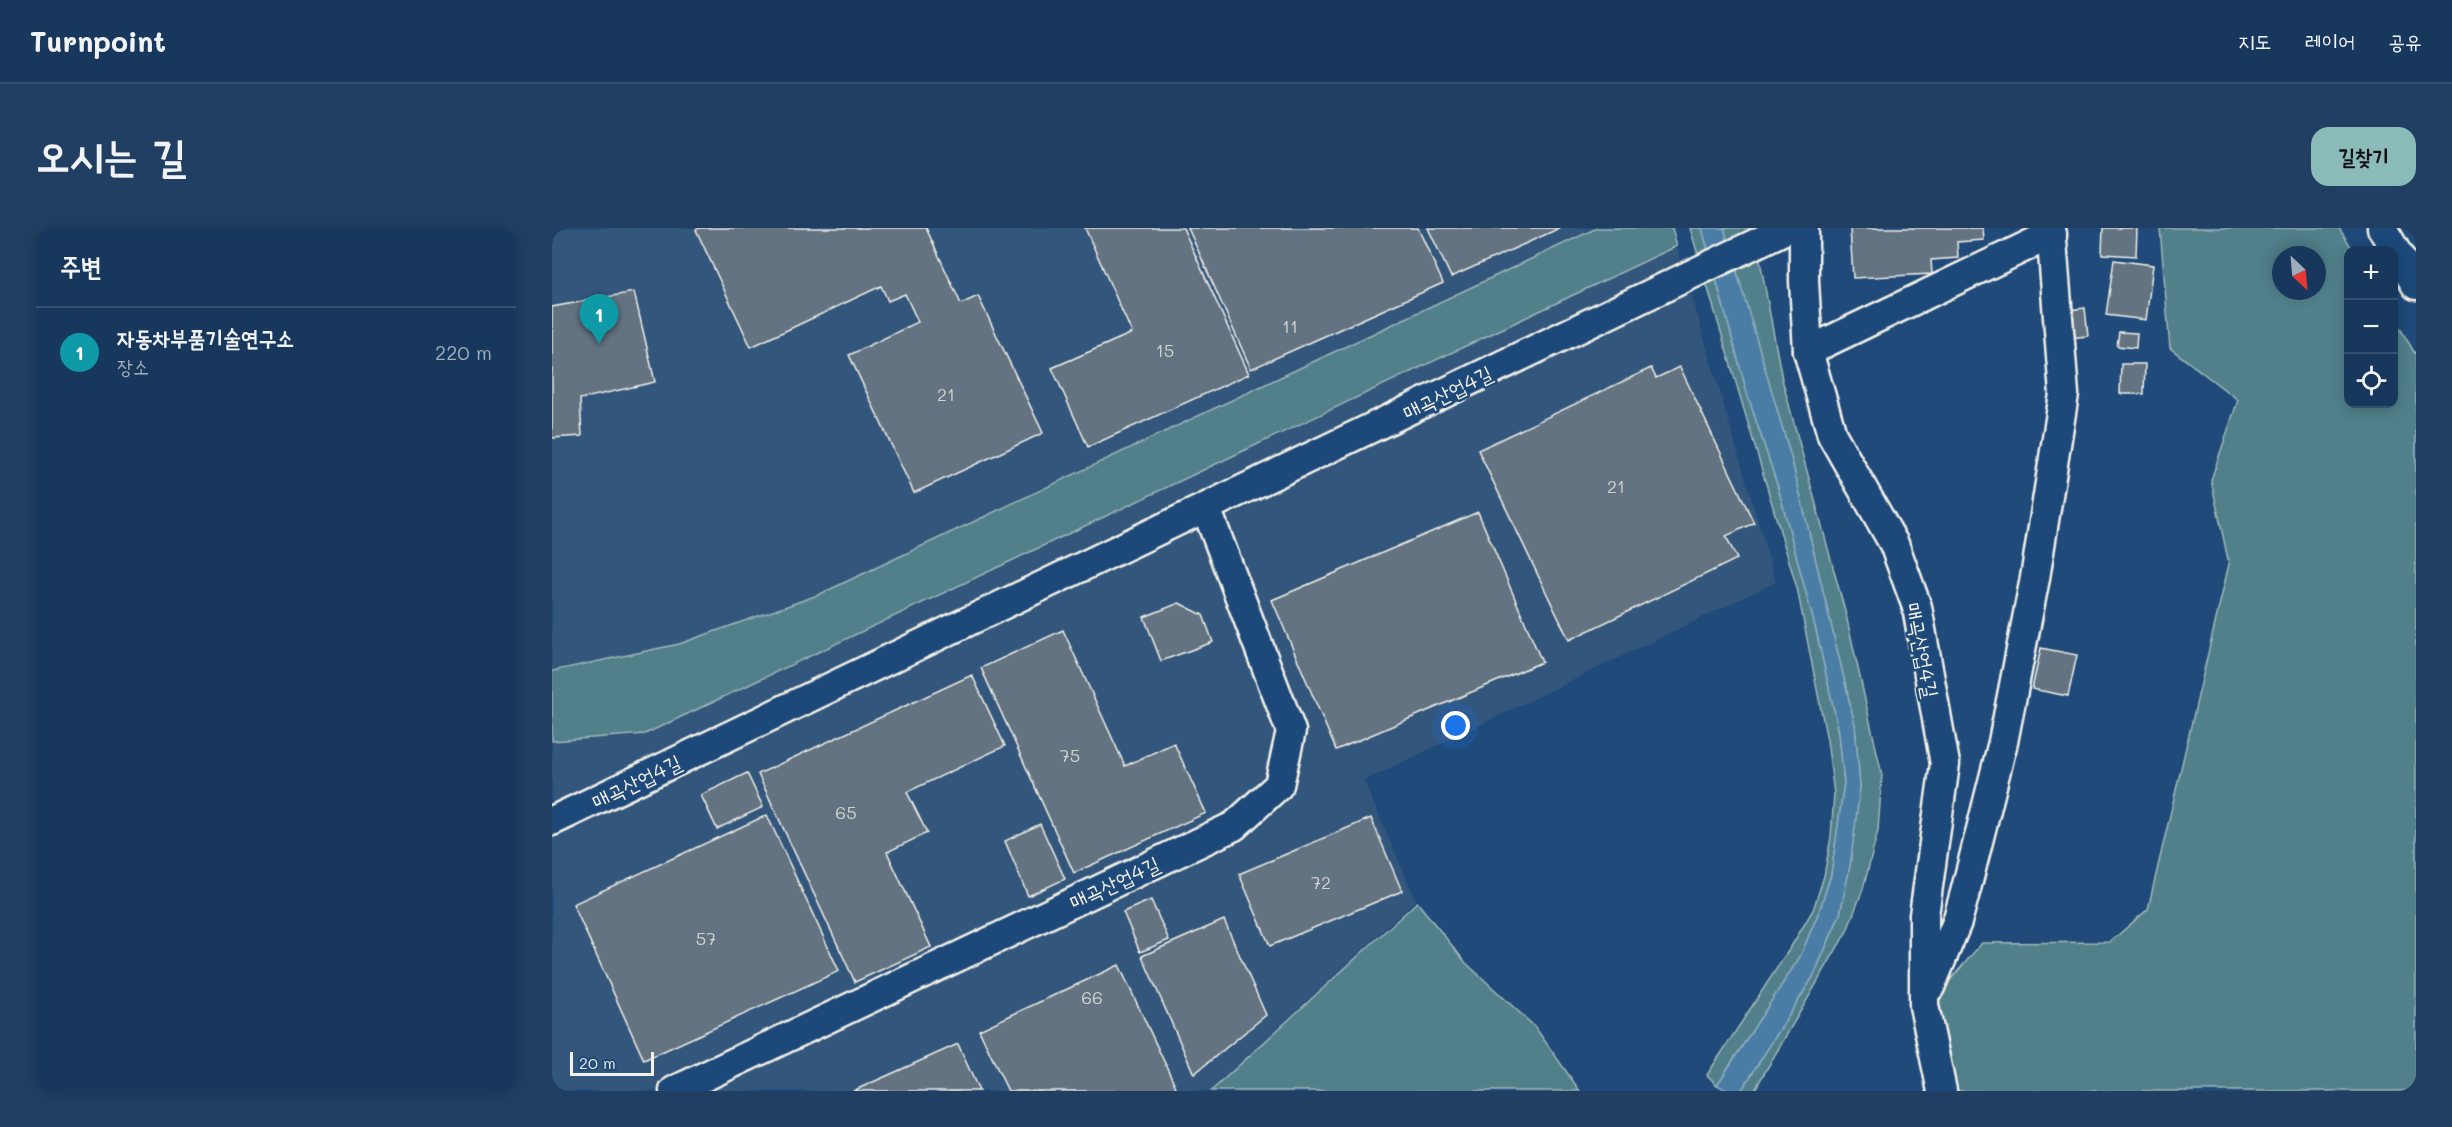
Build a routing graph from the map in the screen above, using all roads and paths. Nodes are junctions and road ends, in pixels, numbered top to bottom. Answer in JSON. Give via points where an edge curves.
{"nodes":[{"id":1,"x":2382,"y":228,"type":"edge"},
{"id":2,"x":1790,"y":229,"type":"edge"},
{"id":3,"x":2052,"y":231,"type":"edge"},
{"id":4,"x":2416,"y":285,"type":"edge"},
{"id":5,"x":1808,"y":351,"type":"junction"},
{"id":6,"x":1206,"y":508,"type":"junction"},
{"id":7,"x":552,"y":821,"type":"edge"},
{"id":8,"x":1924,"y":1006,"type":"junction"},
{"id":9,"x":674,"y":1091,"type":"edge"},
{"id":10,"x":1942,"y":1091,"type":"edge"}],
"edges":[{"from":1,"to":4,"type":"street"},
{"from":2,"to":5,"type":"street","name":"매곡산업4길","via":[[1804,281]]},
{"from":2,"to":6,"type":"street","name":"매곡산업4길"},
{"from":3,"to":5,"type":"street"},
{"from":3,"to":8,"type":"street","via":[[2064,394],[2035,578],[2003,741],[1966,889]]},
{"from":5,"to":8,"type":"street","name":"매곡산업4길","via":[[1832,435],[1894,544],[1917,607],[1939,730],[1944,764],[1924,915]]},
{"from":6,"to":7,"type":"street","name":"매곡산업4길"},
{"from":6,"to":9,"type":"street","name":"매곡산업4길","via":[[1291,731],[1279,785],[1234,826]]},
{"from":8,"to":10,"type":"street","name":"매곡산업4길"}]}
